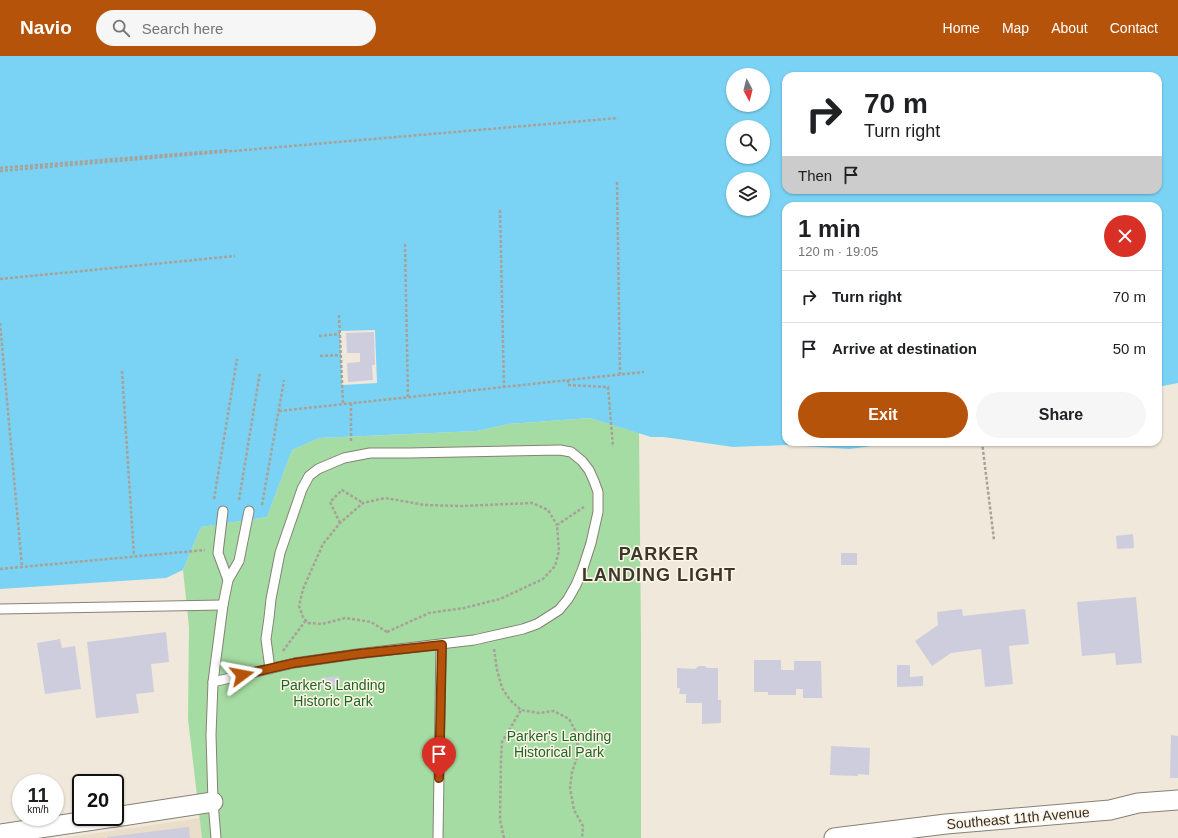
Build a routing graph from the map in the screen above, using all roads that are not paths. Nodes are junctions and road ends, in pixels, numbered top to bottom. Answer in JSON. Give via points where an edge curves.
{"nodes":[{"id":1,"x":223,"y":511,"type":"dead end"},
{"id":2,"x":249,"y":511,"type":"dead end"},
{"id":3,"x":228,"y":580,"type":"junction"},
{"id":4,"x":223,"y":605,"type":"junction"},
{"id":5,"x":0,"y":609,"type":"edge"},
{"id":6,"x":442,"y":645,"type":"junction"},
{"id":7,"x":270,"y":669,"type":"junction"},
{"id":8,"x":213,"y":682,"type":"junction"},
{"id":9,"x":1178,"y":800,"type":"edge"},
{"id":10,"x":213,"y":802,"type":"junction"},
{"id":11,"x":124,"y":815,"type":"edge"},
{"id":12,"x":72,"y":823,"type":"edge"},
{"id":13,"x":0,"y":834,"type":"edge"},
{"id":14,"x":216,"y":838,"type":"edge"},
{"id":15,"x":438,"y":838,"type":"edge"},
{"id":16,"x":834,"y":838,"type":"edge"}],
"edges":[{"from":1,"to":3,"type":"lane","via":[[218,553]]},
{"from":2,"to":3,"type":"lane","via":[[239,561]]},
{"from":3,"to":4,"type":"lane"},
{"from":4,"to":5,"type":"lane"},
{"from":4,"to":8,"type":"lane"},
{"from":6,"to":7,"type":"lane","via":[[294,663]]},
{"from":6,"to":7,"type":"lane","via":[[493,636],[537,624],[559,610],[568,599],[583,568],[598,512],[598,492],[594,480],[582,461],[571,452],[560,450],[370,453],[344,458],[318,469],[309,476],[302,489],[280,553],[266,639]]},
{"from":6,"to":15,"type":"lane"},
{"from":7,"to":8,"type":"lane"},
{"from":8,"to":10,"type":"lane"},
{"from":9,"to":16,"type":"street","name":"Southeast 11th Avenue","via":[[1138,803],[1110,810],[946,824]]},
{"from":10,"to":11,"type":"street"},
{"from":10,"to":14,"type":"lane"},
{"from":12,"to":13,"type":"street"}]}
